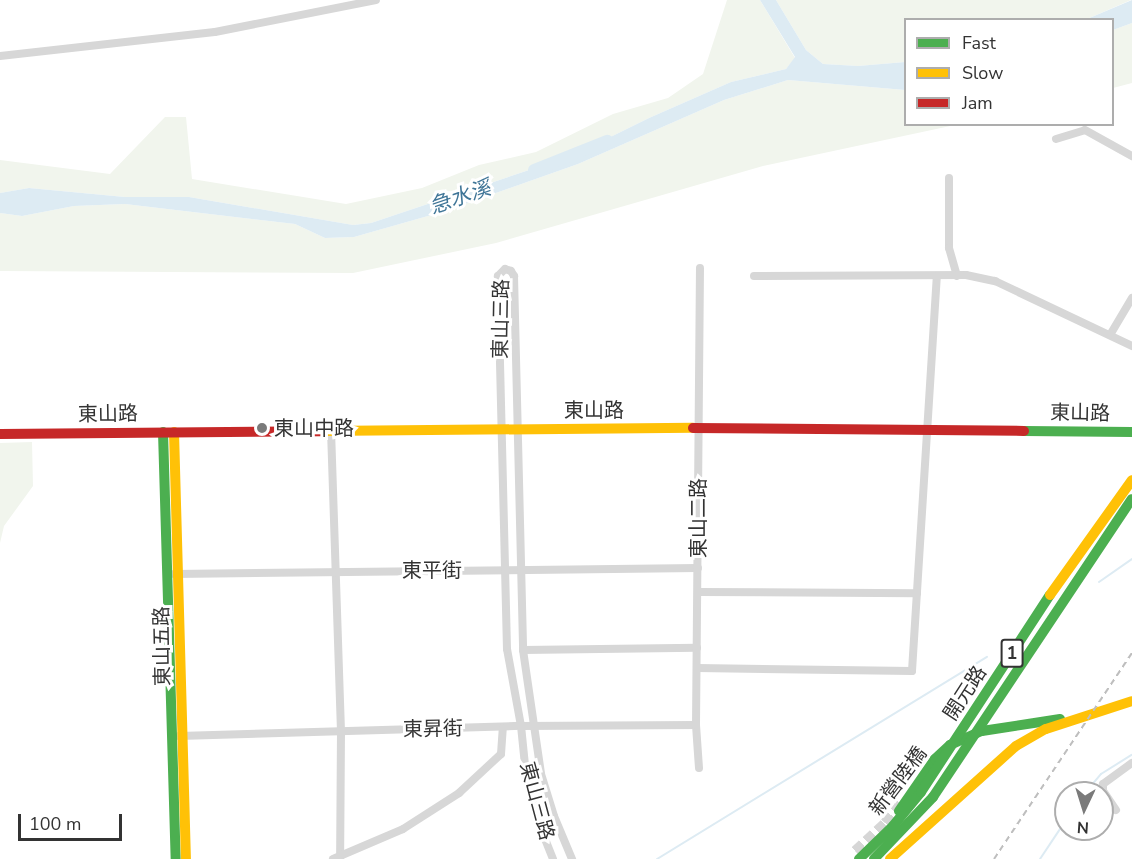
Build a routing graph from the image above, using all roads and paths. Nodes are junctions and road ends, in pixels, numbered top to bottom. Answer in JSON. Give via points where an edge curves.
{"nodes":[{"id":1,"x":376,"y":0,"type":"edge"},
{"id":2,"x":0,"y":56,"type":"edge"},
{"id":3,"x":1056,"y":139,"type":"dead end"},
{"id":4,"x":1132,"y":156,"type":"edge"},
{"id":5,"x":949,"y":178,"type":"dead end"},
{"id":6,"x":700,"y":268,"type":"dead end"},
{"id":7,"x":754,"y":276,"type":"dead end"},
{"id":8,"x":957,"y":276,"type":"junction"},
{"id":9,"x":937,"y":277,"type":"junction"},
{"id":10,"x":1132,"y":298,"type":"edge"},
{"id":11,"x":1110,"y":335,"type":"junction"},
{"id":12,"x":1132,"y":346,"type":"edge"},
{"id":13,"x":699,"y":428,"type":"junction"},
{"id":14,"x":927,"y":428,"type":"junction"},
{"id":15,"x":501,"y":429,"type":"junction"},
{"id":16,"x":516,"y":429,"type":"junction"},
{"id":17,"x":331,"y":430,"type":"junction"},
{"id":18,"x":169,"y":432,"type":"junction"},
{"id":19,"x":1132,"y":432,"type":"edge"},
{"id":20,"x":0,"y":434,"type":"edge"},
{"id":21,"x":1132,"y":480,"type":"edge"},
{"id":22,"x":1132,"y":499,"type":"edge"},
{"id":23,"x":698,"y":568,"type":"junction"},
{"id":24,"x":335,"y":570,"type":"junction"},
{"id":25,"x":506,"y":570,"type":"junction"},
{"id":26,"x":521,"y":570,"type":"junction"},
{"id":27,"x":179,"y":573,"type":"junction"},
{"id":28,"x":167,"y":575,"type":"junction"},
{"id":29,"x":698,"y":592,"type":"junction"},
{"id":30,"x":917,"y":593,"type":"junction"},
{"id":31,"x":697,"y":648,"type":"junction"},
{"id":32,"x":523,"y":650,"type":"junction"},
{"id":33,"x":697,"y":668,"type":"junction"},
{"id":34,"x":1132,"y":701,"type":"edge"},
{"id":35,"x":1132,"y":707,"type":"edge"},
{"id":36,"x":1110,"y":711,"type":"dead end"},
{"id":37,"x":1081,"y":716,"type":"junction"},
{"id":38,"x":696,"y":725,"type":"junction"},
{"id":39,"x":521,"y":726,"type":"junction"},
{"id":40,"x":535,"y":727,"type":"junction"},
{"id":41,"x":503,"y":728,"type":"junction"},
{"id":42,"x":341,"y":731,"type":"junction"},
{"id":43,"x":176,"y":736,"type":"junction"},
{"id":44,"x":1132,"y":762,"type":"edge"},
{"id":45,"x":699,"y":768,"type":"dead end"},
{"id":46,"x":947,"y":808,"type":"dead end"},
{"id":47,"x":1116,"y":810,"type":"dead end"},
{"id":48,"x":939,"y":822,"type":"dead end"},
{"id":49,"x":338,"y":858,"type":"edge"},
{"id":50,"x":176,"y":859,"type":"edge"},
{"id":51,"x":186,"y":859,"type":"edge"},
{"id":52,"x":553,"y":859,"type":"edge"},
{"id":53,"x":572,"y":859,"type":"edge"},
{"id":54,"x":858,"y":859,"type":"edge"},
{"id":55,"x":874,"y":859,"type":"edge"},
{"id":56,"x":890,"y":859,"type":"edge"}],
"edges":[{"from":1,"to":2,"type":"street","via":[[215,32]]},
{"from":3,"to":4,"type":"street","via":[[1085,130]]},
{"from":5,"to":8,"type":"street","via":[[949,248]]},
{"from":6,"to":13,"type":"street","name":"東山二路"},
{"from":7,"to":9,"type":"street"},
{"from":8,"to":9,"type":"street"},
{"from":8,"to":11,"type":"street","via":[[995,281]]},
{"from":9,"to":14,"type":"street"},
{"from":10,"to":11,"type":"street"},
{"from":11,"to":12,"type":"street"},
{"from":13,"to":14,"type":"street","name":"東山路"},
{"from":13,"to":16,"type":"street","name":"東山路"},
{"from":13,"to":23,"type":"street","name":"東山二路"},
{"from":14,"to":19,"type":"street","name":"東山路"},
{"from":14,"to":30,"type":"street"},
{"from":15,"to":16,"type":"street","name":"東山路"},
{"from":15,"to":16,"type":"street","name":"東山三路","via":[[498,276],[505,269],[514,276]]},
{"from":15,"to":17,"type":"street","name":"東山路"},
{"from":15,"to":25,"type":"street","name":"東山三路"},
{"from":16,"to":26,"type":"street","name":"東山三路"},
{"from":17,"to":18,"type":"street","name":"東山路"},
{"from":17,"to":24,"type":"street"},
{"from":18,"to":20,"type":"street","name":"東山路"},
{"from":18,"to":27,"type":"street","name":"東山五路"},
{"from":18,"to":28,"type":"street","name":"東山五路"},
{"from":21,"to":54,"type":"street","name":"開元路","number":"1","via":[[921,792]]},
{"from":22,"to":55,"type":"street","name":"開元路","number":"1","via":[[933,797]]},
{"from":23,"to":26,"type":"street","name":"東平街"},
{"from":23,"to":29,"type":"street","name":"東山二路"},
{"from":24,"to":25,"type":"street","name":"東平街"},
{"from":24,"to":27,"type":"street","name":"東平街"},
{"from":24,"to":42,"type":"street"},
{"from":25,"to":26,"type":"street","name":"東平街"},
{"from":25,"to":39,"type":"street","name":"東山三路","via":[[507,649]]},
{"from":26,"to":32,"type":"street","name":"東山三路"},
{"from":27,"to":28,"type":"street","name":"東平街"},
{"from":27,"to":43,"type":"street","name":"東山五路"},
{"from":28,"to":43,"type":"street","name":"東山五路"},
{"from":29,"to":30,"type":"street"},
{"from":29,"to":31,"type":"street","name":"東山二路"},
{"from":30,"to":33,"type":"street","via":[[912,671]]},
{"from":31,"to":32,"type":"street"},
{"from":31,"to":33,"type":"street","name":"東山二路"},
{"from":32,"to":40,"type":"street","name":"東山三路"},
{"from":33,"to":38,"type":"street","name":"東山二路"},
{"from":34,"to":37,"type":"street","name":"新營陸橋"},
{"from":35,"to":36,"type":"street"},
{"from":37,"to":54,"type":"street","name":"新營陸橋","via":[[982,731],[950,745],[922,776],[894,820]]},
{"from":37,"to":56,"type":"street","name":"新營陸橋","via":[[1016,746]]},
{"from":38,"to":40,"type":"street","name":"東昇街"},
{"from":38,"to":45,"type":"street","name":"東山二路"},
{"from":39,"to":40,"type":"street","name":"東昇街"},
{"from":39,"to":41,"type":"street","name":"東昇街"},
{"from":39,"to":52,"type":"street","name":"東山三路","via":[[526,775]]},
{"from":40,"to":53,"type":"street","name":"東山三路","via":[[541,774]]},
{"from":41,"to":42,"type":"street","name":"東昇街"},
{"from":41,"to":49,"type":"street","name":"東山三路","via":[[501,754],[459,793],[403,829]]},
{"from":42,"to":43,"type":"street","name":"東昇街"},
{"from":42,"to":49,"type":"street"},
{"from":43,"to":50,"type":"street","name":"東山五路"},
{"from":43,"to":51,"type":"street","name":"東山五路"},
{"from":44,"to":47,"type":"street","via":[[1103,784],[1102,791]]},
{"from":46,"to":48,"type":"street"}]}
